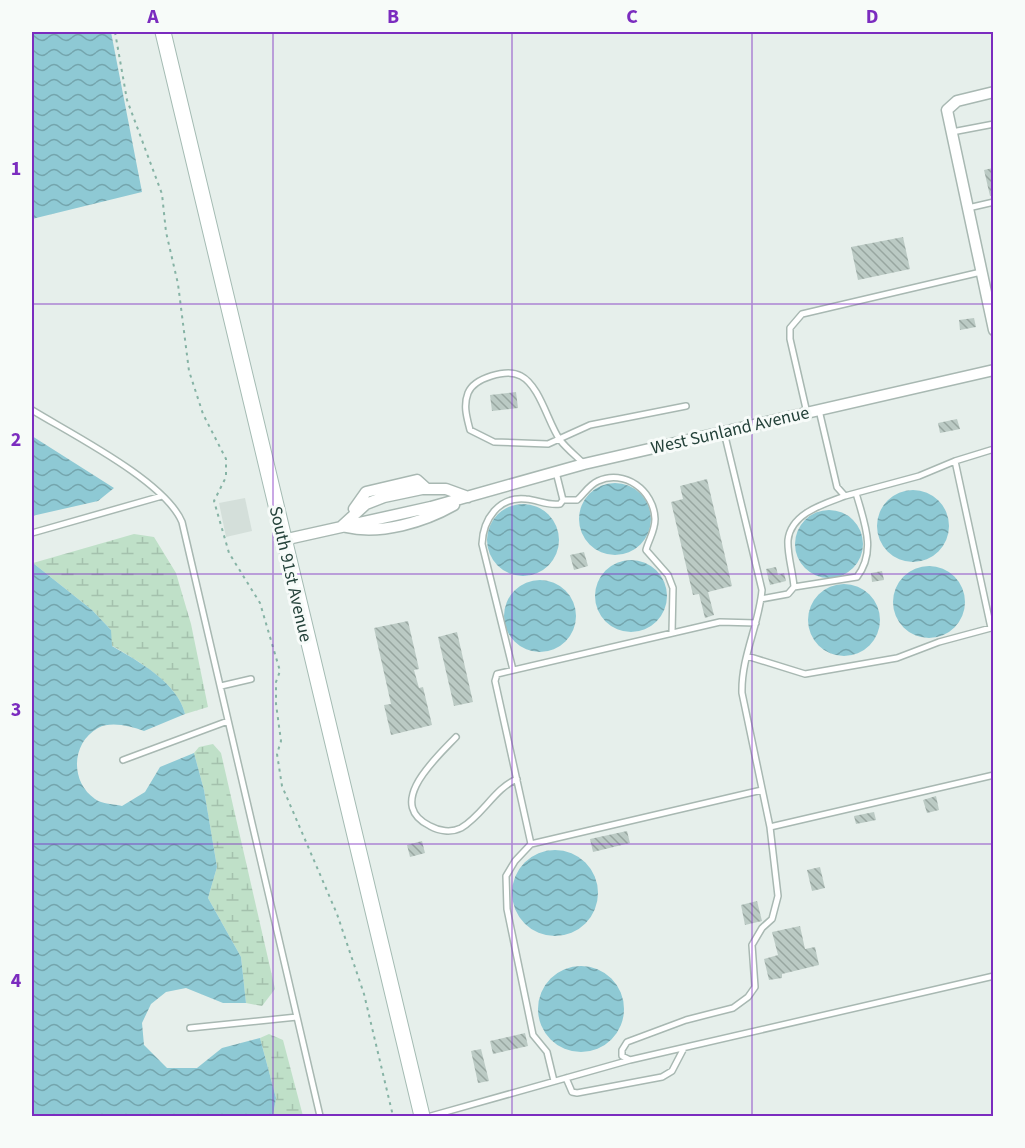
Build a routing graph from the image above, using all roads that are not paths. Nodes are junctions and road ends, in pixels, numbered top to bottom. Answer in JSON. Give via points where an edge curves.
{"nodes":[{"id":1,"x":163,"y":32,"type":"edge"},
{"id":2,"x":993,"y":92,"type":"edge"},
{"id":3,"x":993,"y":124,"type":"edge"},
{"id":4,"x":952,"y":132,"type":"junction"},
{"id":5,"x":993,"y":202,"type":"edge"},
{"id":6,"x":968,"y":208,"type":"junction"},
{"id":7,"x":981,"y":272,"type":"junction"},
{"id":8,"x":993,"y":330,"type":"edge"},
{"id":9,"x":993,"y":370,"type":"edge"},
{"id":10,"x":686,"y":406,"type":"dead end"},
{"id":11,"x":32,"y":410,"type":"edge"},
{"id":12,"x":819,"y":410,"type":"junction"},
{"id":13,"x":807,"y":413,"type":"junction"},
{"id":14,"x":724,"y":432,"type":"junction"},
{"id":15,"x":560,"y":440,"type":"junction"},
{"id":16,"x":993,"y":449,"type":"edge"},
{"id":17,"x":955,"y":461,"type":"junction"},
{"id":18,"x":584,"y":464,"type":"junction"},
{"id":19,"x":556,"y":472,"type":"junction"},
{"id":20,"x":856,"y":493,"type":"junction"},
{"id":21,"x":162,"y":496,"type":"junction"},
{"id":22,"x":845,"y":496,"type":"junction"},
{"id":23,"x":468,"y":497,"type":"junction"},
{"id":24,"x":563,"y":500,"type":"junction"},
{"id":25,"x":342,"y":526,"type":"junction"},
{"id":26,"x":32,"y":533,"type":"edge"},
{"id":27,"x":283,"y":540,"type":"junction"},
{"id":28,"x":794,"y":587,"type":"junction"},
{"id":29,"x":761,"y":600,"type":"junction"},
{"id":30,"x":756,"y":623,"type":"junction"},
{"id":31,"x":672,"y":633,"type":"junction"},
{"id":32,"x":747,"y":656,"type":"junction"},
{"id":33,"x":513,"y":670,"type":"junction"},
{"id":34,"x":251,"y":679,"type":"dead end"},
{"id":35,"x":221,"y":686,"type":"junction"},
{"id":36,"x":228,"y":721,"type":"junction"},
{"id":37,"x":456,"y":737,"type":"dead end"},
{"id":38,"x":123,"y":760,"type":"dead end"},
{"id":39,"x":993,"y":776,"type":"edge"},
{"id":40,"x":517,"y":779,"type":"junction"},
{"id":41,"x":762,"y":790,"type":"junction"},
{"id":42,"x":770,"y":827,"type":"junction"},
{"id":43,"x":531,"y":844,"type":"junction"},
{"id":44,"x":993,"y":976,"type":"edge"},
{"id":45,"x":297,"y":1017,"type":"junction"},
{"id":46,"x":190,"y":1028,"type":"dead end"},
{"id":47,"x":684,"y":1048,"type":"junction"},
{"id":48,"x":630,"y":1060,"type":"junction"},
{"id":49,"x":566,"y":1077,"type":"junction"},
{"id":50,"x":554,"y":1081,"type":"junction"},
{"id":51,"x":320,"y":1116,"type":"edge"},
{"id":52,"x":422,"y":1116,"type":"edge"},
{"id":53,"x":430,"y":1116,"type":"edge"}],
"edges":[{"from":1,"to":27,"type":"main road","name":"South 91st Avenue"},
{"from":2,"to":4,"type":"street","via":[[957,100],[947,110]]},
{"from":3,"to":4,"type":"lane"},
{"from":4,"to":6,"type":"street"},
{"from":5,"to":6,"type":"lane"},
{"from":6,"to":7,"type":"street"},
{"from":7,"to":8,"type":"street"},
{"from":7,"to":13,"type":"lane","via":[[802,314],[790,328],[790,339]]},
{"from":9,"to":12,"type":"street","name":"West Sunland Avenue"},
{"from":10,"to":15,"type":"lane","via":[[590,425]]},
{"from":11,"to":21,"type":"lane"},
{"from":12,"to":13,"type":"street","name":"West Sunland Avenue"},
{"from":12,"to":22,"type":"lane","via":[[837,487]]},
{"from":13,"to":14,"type":"street","name":"West Sunland Avenue"},
{"from":14,"to":18,"type":"street","name":"West Sunland Avenue"},
{"from":14,"to":29,"type":"lane","via":[[762,590]]},
{"from":15,"to":15,"type":"lane","via":[[539,398],[522,376],[507,373],[481,380],[468,392],[465,411],[470,430],[494,442],[548,444]]},
{"from":15,"to":18,"type":"lane"},
{"from":16,"to":17,"type":"lane"},
{"from":17,"to":20,"type":"lane","via":[[919,476]]},
{"from":17,"to":32,"type":"lane","via":[[990,628],[897,658],[805,674]]},
{"from":18,"to":19,"type":"street","name":"West Sunland Avenue"},
{"from":19,"to":23,"type":"street","name":"West Sunland Avenue"},
{"from":19,"to":24,"type":"lane"},
{"from":20,"to":22,"type":"lane"},
{"from":20,"to":28,"type":"lane","via":[[868,536],[865,567],[857,577]]},
{"from":21,"to":26,"type":"lane"},
{"from":21,"to":35,"type":"lane","via":[[182,522]]},
{"from":22,"to":28,"type":"lane","via":[[806,513],[793,524],[788,540]]},
{"from":23,"to":25,"type":"street","name":"West Sunland Avenue","via":[[434,516],[414,521],[361,531]]},
{"from":23,"to":25,"type":"street","name":"West Sunland Avenue","via":[[446,489],[427,489],[374,500]]},
{"from":24,"to":31,"type":"lane","via":[[577,500],[595,483],[609,478],[629,480],[642,489],[655,518],[646,550],[668,574],[673,588]]},
{"from":24,"to":33,"type":"lane","via":[[552,505],[513,499],[499,506],[483,529],[482,544]]},
{"from":25,"to":27,"type":"street","name":"West Sunland Avenue"},
{"from":27,"to":52,"type":"main road","name":"South 91st Avenue"},
{"from":28,"to":29,"type":"lane","via":[[788,594]]},
{"from":29,"to":30,"type":"lane"},
{"from":30,"to":31,"type":"lane","via":[[720,622]]},
{"from":30,"to":32,"type":"lane"},
{"from":31,"to":33,"type":"lane"},
{"from":32,"to":41,"type":"lane","via":[[742,693]]},
{"from":33,"to":40,"type":"lane","via":[[497,674],[495,681]]},
{"from":34,"to":35,"type":"lane"},
{"from":35,"to":36,"type":"lane"},
{"from":36,"to":38,"type":"lane"},
{"from":36,"to":45,"type":"lane"},
{"from":37,"to":40,"type":"lane","via":[[414,786],[412,801],[422,822],[441,830],[459,829]]},
{"from":39,"to":42,"type":"lane"},
{"from":40,"to":43,"type":"lane"},
{"from":41,"to":42,"type":"lane"},
{"from":41,"to":43,"type":"lane"},
{"from":42,"to":48,"type":"lane","via":[[778,896],[772,919],[752,945],[755,987],[733,1008],[627,1042],[622,1056]]},
{"from":43,"to":50,"type":"lane","via":[[506,876],[507,909],[533,1035],[547,1052]]},
{"from":44,"to":47,"type":"lane"},
{"from":45,"to":46,"type":"lane"},
{"from":45,"to":51,"type":"lane"},
{"from":47,"to":48,"type":"lane"},
{"from":47,"to":49,"type":"lane","via":[[672,1071],[662,1077],[577,1093],[572,1092]]},
{"from":48,"to":49,"type":"lane"},
{"from":49,"to":50,"type":"lane"},
{"from":50,"to":53,"type":"lane"}]}
